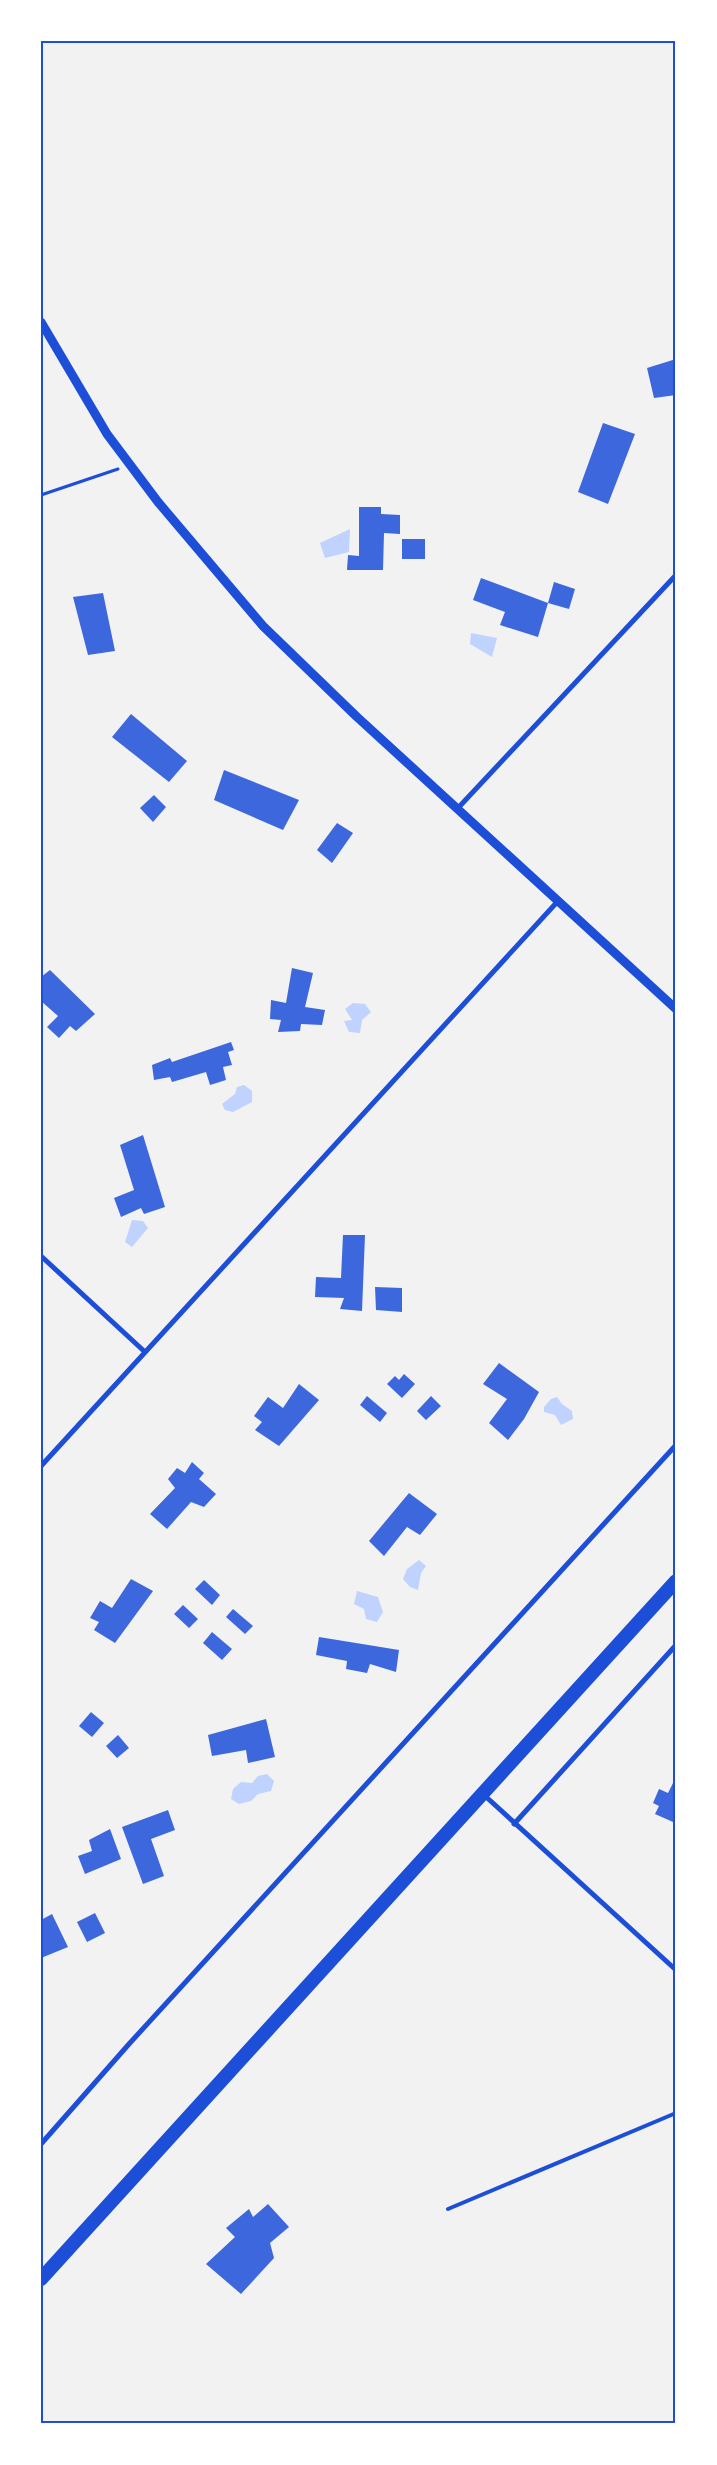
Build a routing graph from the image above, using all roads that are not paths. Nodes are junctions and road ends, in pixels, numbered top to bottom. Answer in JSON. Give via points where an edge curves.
{"nodes":[{"id":1,"x":42,"y":323,"type":"edge"},
{"id":2,"x":676,"y":575,"type":"edge"},
{"id":3,"x":458,"y":808,"type":"junction"},
{"id":4,"x":558,"y":901,"type":"junction"},
{"id":5,"x":676,"y":1009,"type":"edge"},
{"id":6,"x":41,"y":1256,"type":"edge"},
{"id":7,"x":145,"y":1352,"type":"junction"},
{"id":8,"x":676,"y":1445,"type":"edge"},
{"id":9,"x":41,"y":1466,"type":"edge"},
{"id":10,"x":676,"y":1581,"type":"edge"},
{"id":11,"x":676,"y":1645,"type":"edge"},
{"id":12,"x":482,"y":1794,"type":"junction"},
{"id":13,"x":514,"y":1824,"type":"junction"},
{"id":14,"x":676,"y":1970,"type":"edge"},
{"id":15,"x":676,"y":2113,"type":"edge"},
{"id":16,"x":41,"y":2144,"type":"edge"},
{"id":17,"x":448,"y":2209,"type":"dead end"},
{"id":18,"x":41,"y":2278,"type":"edge"}],
"edges":[{"from":1,"to":3,"type":"street","via":[[107,434],[158,502],[263,626]]},
{"from":2,"to":3,"type":"street"},
{"from":3,"to":4,"type":"street"},
{"from":4,"to":5,"type":"street"},
{"from":4,"to":7,"type":"street"},
{"from":6,"to":7,"type":"street"},
{"from":7,"to":9,"type":"street"},
{"from":8,"to":16,"type":"street","via":[[128,2044]]},
{"from":10,"to":12,"type":"highway"},
{"from":11,"to":13,"type":"street"},
{"from":12,"to":13,"type":"street"},
{"from":12,"to":18,"type":"highway"},
{"from":13,"to":14,"type":"street"},
{"from":15,"to":17,"type":"lane"}]}
